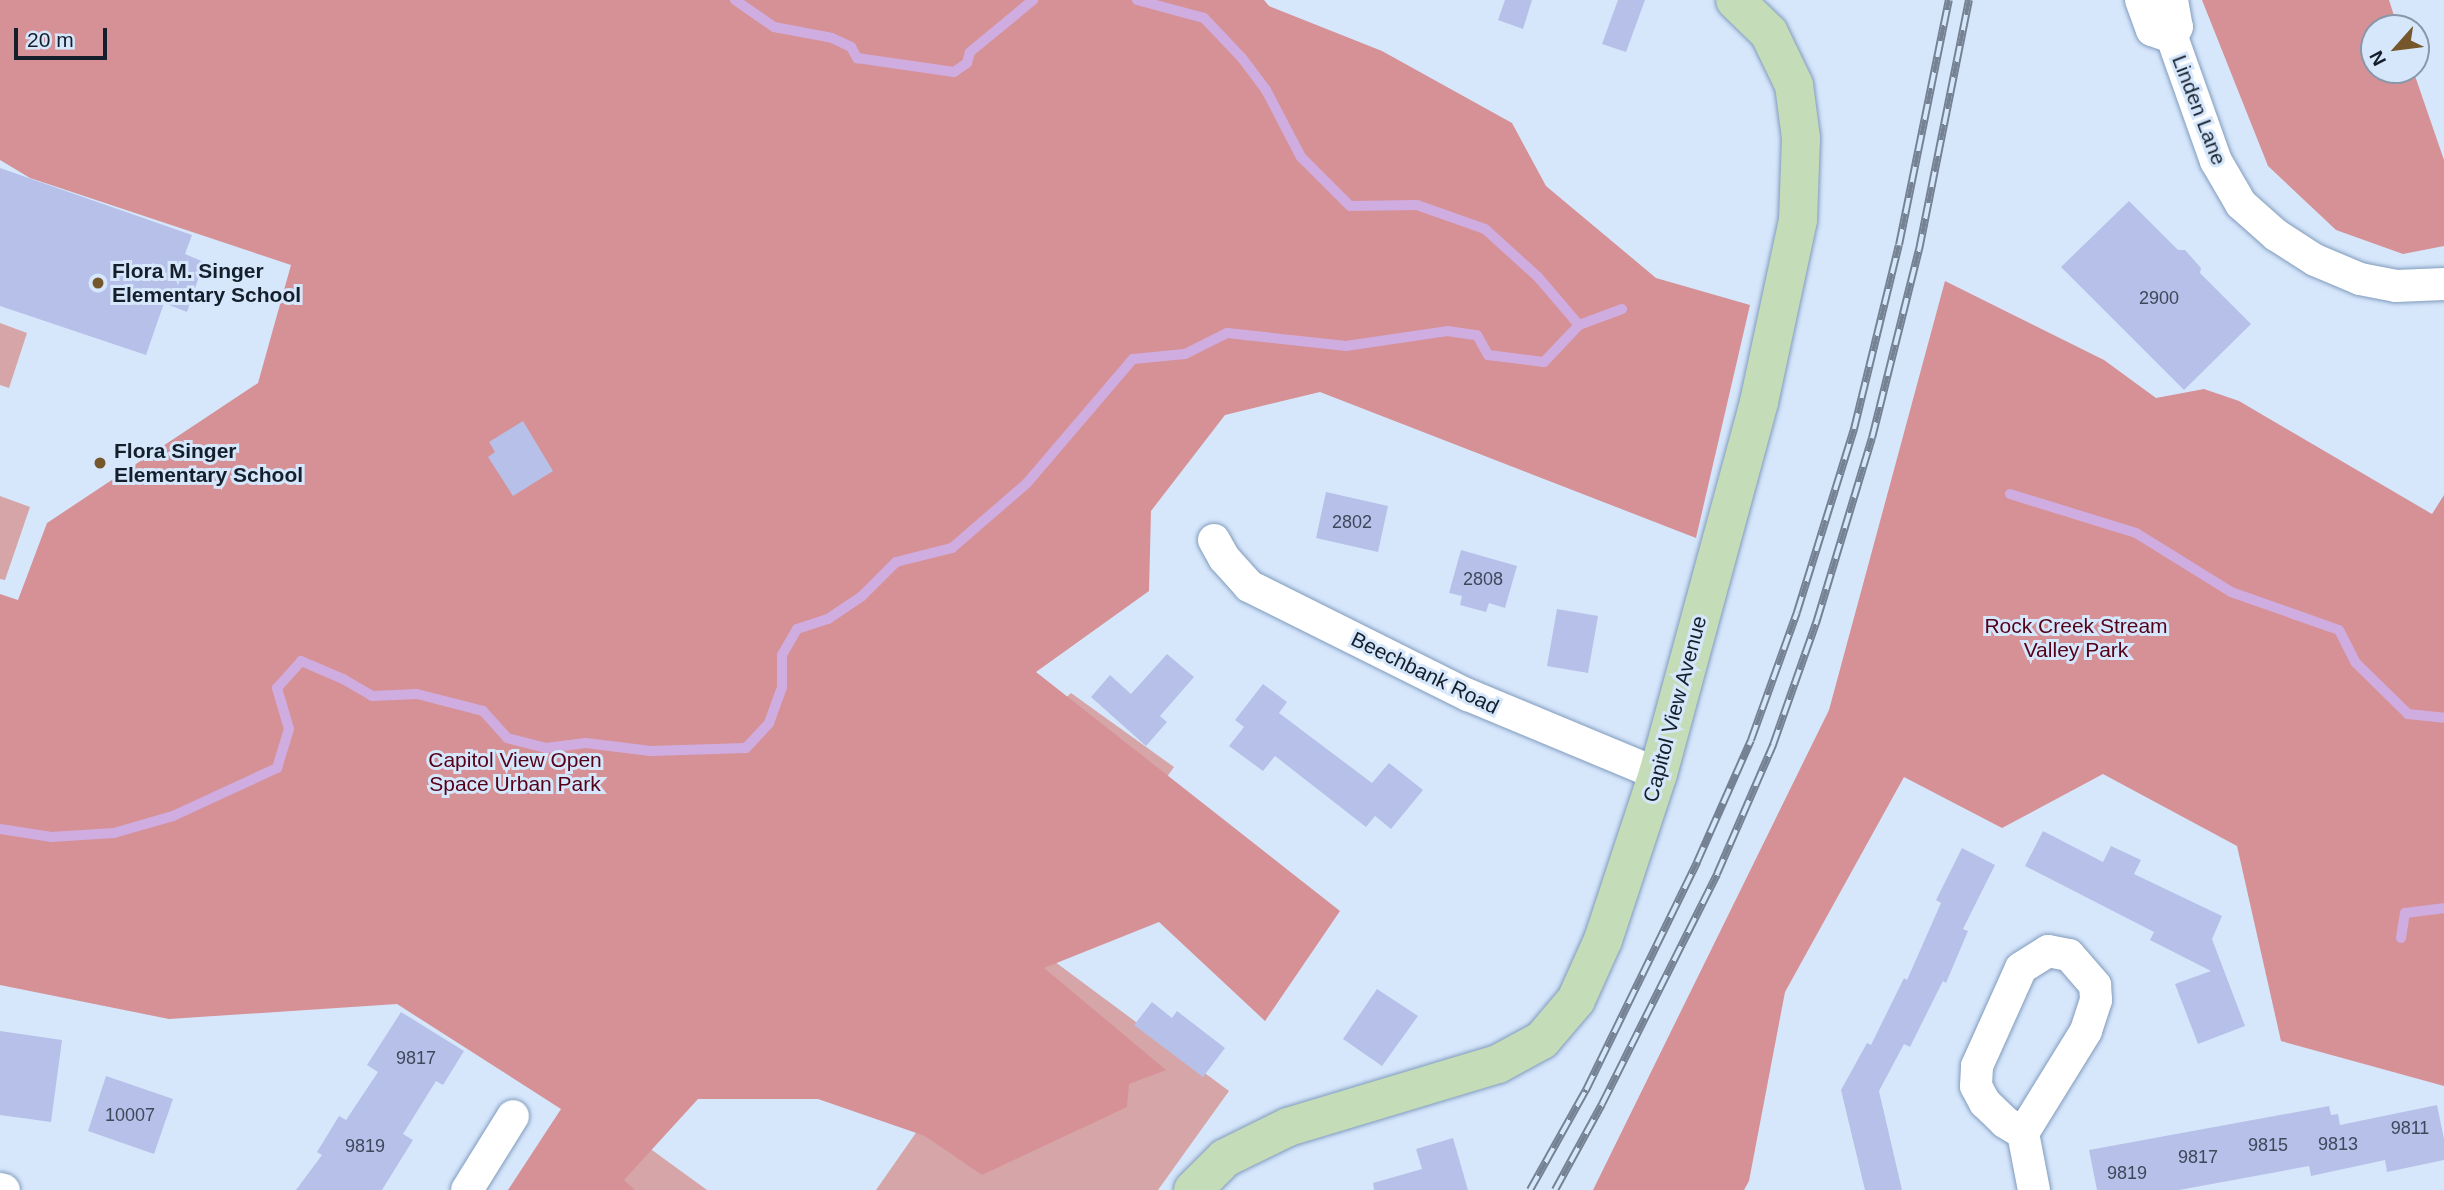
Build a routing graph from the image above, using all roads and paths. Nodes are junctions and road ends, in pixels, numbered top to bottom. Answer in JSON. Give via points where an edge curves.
{"nodes":[{"id":1,"x":1735,"y":0,"type":"edge"},
{"id":2,"x":2141,"y":0,"type":"edge"},
{"id":3,"x":2172,"y":0,"type":"edge"},
{"id":4,"x":2172,"y":37,"type":"junction"},
{"id":5,"x":2439,"y":284,"type":"edge"},
{"id":6,"x":1214,"y":540,"type":"dead end"},
{"id":7,"x":1658,"y":774,"type":"junction"},
{"id":8,"x":513,"y":1116,"type":"dead end"},
{"id":9,"x":2023,"y":1133,"type":"junction"},
{"id":10,"x":467,"y":1190,"type":"edge"},
{"id":11,"x":1194,"y":1190,"type":"edge"},
{"id":12,"x":2034,"y":1190,"type":"edge"}],
"edges":[{"from":1,"to":7,"type":"main road","name":"Capitol View Avenue","via":[[1769,33],[1794,85],[1801,138],[1798,220],[1759,402]]},
{"from":2,"to":4,"type":"street","name":"Linden Lane","via":[[2152,30]]},
{"from":3,"to":4,"type":"street","name":"Linden Lane","via":[[2177,27]]},
{"from":4,"to":5,"type":"street","name":"Linden Lane","via":[[2216,161],[2241,204],[2276,235],[2360,279],[2396,286]]},
{"from":6,"to":7,"type":"street","name":"Beechbank Road","via":[[1249,586],[1468,695]]},
{"from":7,"to":11,"type":"main road","name":"Capitol View Avenue","via":[[1603,940],[1576,1000],[1542,1040],[1498,1064],[1288,1127],[1225,1158]]},
{"from":8,"to":10,"type":"street"},
{"from":9,"to":9,"type":"street","via":[[1985,1103],[1976,1086],[1977,1066],[2021,968],[2048,951],[2069,955],[2095,985],[2096,1000],[2086,1031]]},
{"from":9,"to":12,"type":"street"}]}
